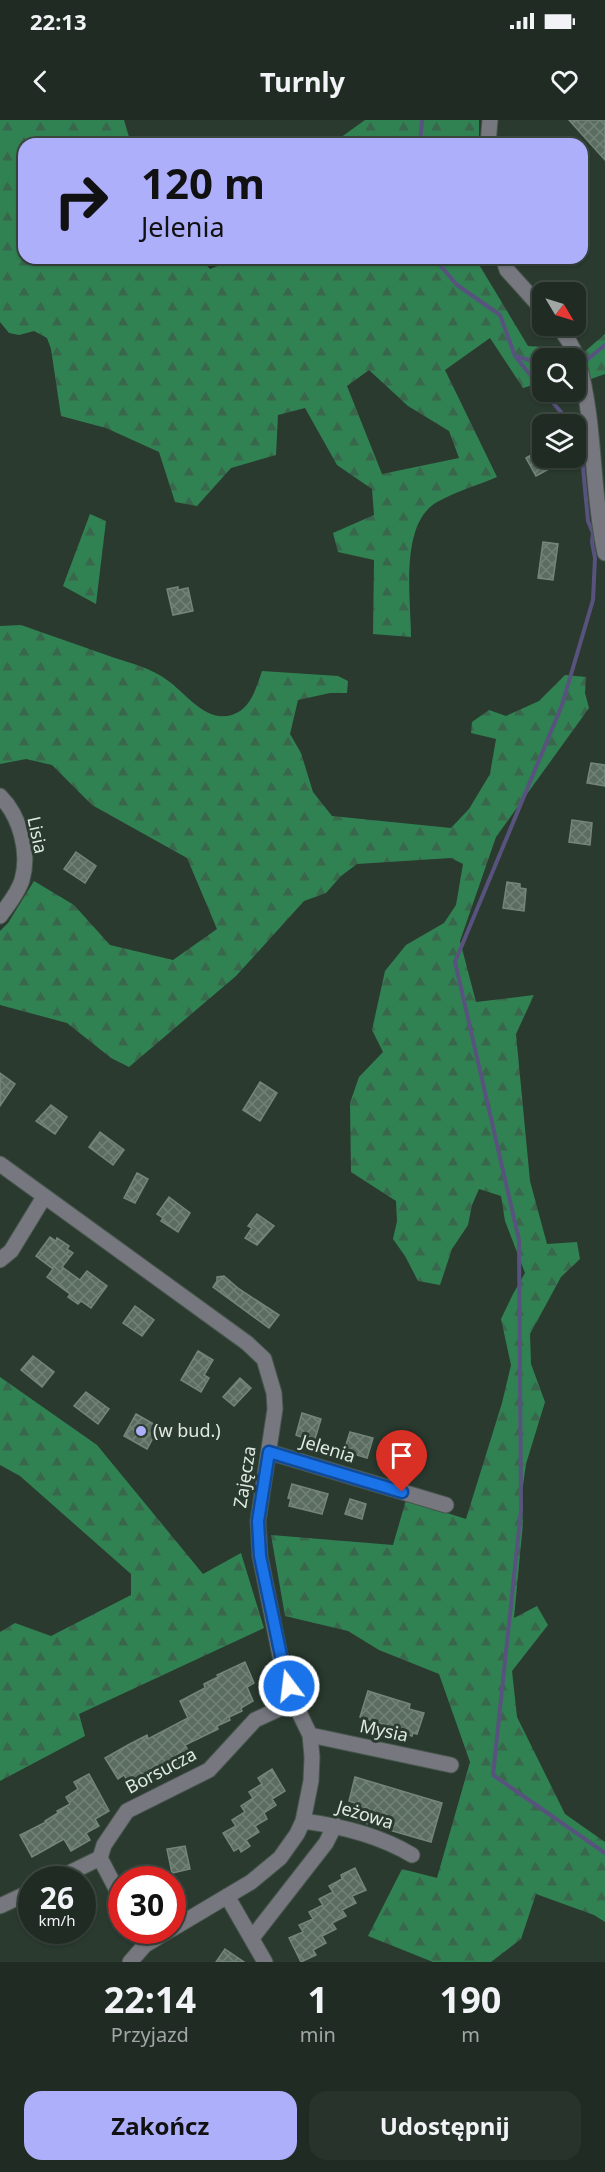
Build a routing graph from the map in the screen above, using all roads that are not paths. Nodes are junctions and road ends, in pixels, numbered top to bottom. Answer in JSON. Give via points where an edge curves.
{"nodes":[{"id":1,"x":490,"y":120,"type":"edge"},
{"id":2,"x":488,"y":138,"type":"edge"},
{"id":3,"x":505,"y":264,"type":"edge"},
{"id":4,"x":532,"y":298,"type":"edge"},
{"id":5,"x":583,"y":402,"type":"edge"},
{"id":6,"x":605,"y":553,"type":"edge"},
{"id":7,"x":0,"y":796,"type":"edge"},
{"id":8,"x":0,"y":916,"type":"edge"},
{"id":9,"x":0,"y":1164,"type":"edge"},
{"id":10,"x":44,"y":1197,"type":"junction"},
{"id":11,"x":0,"y":1260,"type":"edge"},
{"id":12,"x":269,"y":1452,"type":"junction"},
{"id":13,"x":446,"y":1505,"type":"dead end"},
{"id":14,"x":294,"y":1702,"type":"junction"},
{"id":15,"x":310,"y":1735,"type":"junction"},
{"id":16,"x":451,"y":1765,"type":"dead end"},
{"id":17,"x":303,"y":1821,"type":"junction"},
{"id":18,"x":335,"y":1825,"type":"junction"},
{"id":19,"x":412,"y":1855,"type":"dead end"},
{"id":20,"x":100,"y":1858,"type":"junction"},
{"id":21,"x":84,"y":1866,"type":"edge"},
{"id":22,"x":108,"y":1873,"type":"edge"},
{"id":23,"x":228,"y":1896,"type":"junction"},
{"id":24,"x":18,"y":1898,"type":"edge"},
{"id":25,"x":0,"y":1906,"type":"edge"},
{"id":26,"x":186,"y":1921,"type":"edge"},
{"id":27,"x":252,"y":1938,"type":"junction"},
{"id":28,"x":145,"y":1945,"type":"edge"},
{"id":29,"x":130,"y":1962,"type":"edge"},
{"id":30,"x":265,"y":1962,"type":"edge"}],
"edges":[{"from":1,"to":2,"type":"street"},
{"from":3,"to":4,"type":"street"},
{"from":5,"to":6,"type":"street"},
{"from":7,"to":8,"type":"street","name":"Lisia","via":[[13,814],[26,856],[22,880]]},
{"from":9,"to":10,"type":"street","name":"Zajęcza"},
{"from":10,"to":11,"type":"street","via":[[11,1251]]},
{"from":10,"to":12,"type":"street","name":"Zajęcza","via":[[241,1338],[264,1359],[275,1401]]},
{"from":12,"to":13,"type":"street","name":"Jelenia"},
{"from":12,"to":14,"type":"street","name":"Zajęcza","via":[[258,1521],[260,1556]]},
{"from":14,"to":15,"type":"street","name":"Zajęcza"},
{"from":14,"to":20,"type":"street","name":"Borsucza","via":[[255,1720],[209,1770],[127,1811],[104,1845]]},
{"from":15,"to":16,"type":"street","name":"Mysia"},
{"from":15,"to":17,"type":"street","name":"Zajęcza","via":[[311,1781]]},
{"from":17,"to":18,"type":"street","name":"Jeżowa"},
{"from":17,"to":23,"type":"street","name":"Zajęcza","via":[[280,1858]]},
{"from":18,"to":19,"type":"street","name":"Jeżowa","via":[[392,1843]]},
{"from":18,"to":27,"type":"street","via":[[326,1843]]},
{"from":20,"to":21,"type":"street"},
{"from":20,"to":22,"type":"street"},
{"from":23,"to":26,"type":"street","name":"Zajęcza"},
{"from":23,"to":27,"type":"street"},
{"from":24,"to":25,"type":"street"},
{"from":27,"to":30,"type":"street"},
{"from":28,"to":29,"type":"street","name":"Zajęcza"}]}
